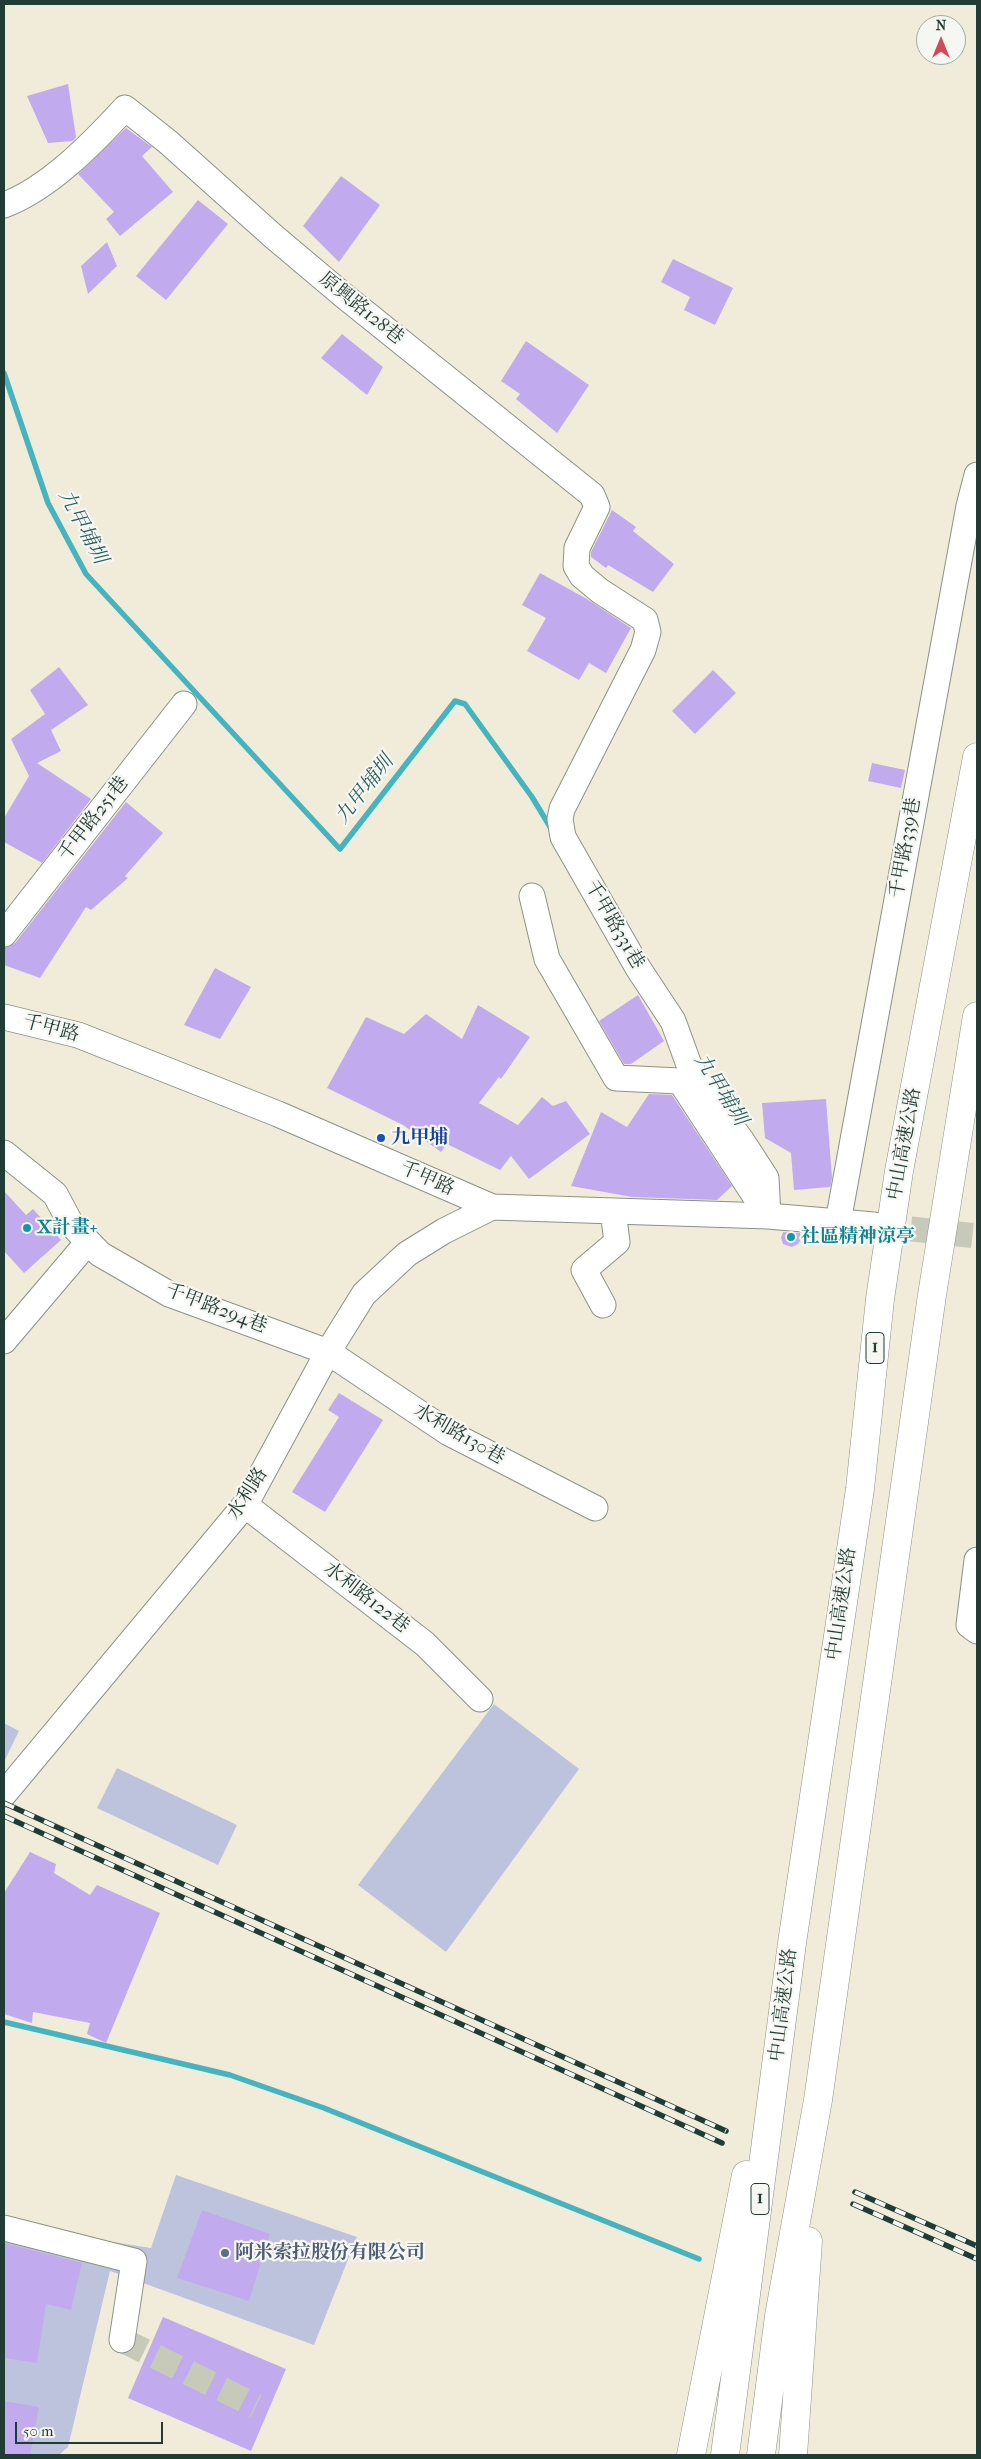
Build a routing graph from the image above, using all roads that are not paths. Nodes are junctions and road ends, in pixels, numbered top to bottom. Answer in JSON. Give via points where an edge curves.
{"nodes":[{"id":1,"x":4,"y":205,"type":"edge"},
{"id":2,"x":977,"y":475,"type":"edge"},
{"id":3,"x":647,"y":625,"type":"joint"},
{"id":4,"x":184,"y":704,"type":"dead end"},
{"id":5,"x":977,"y":757,"type":"edge"},
{"id":6,"x":532,"y":896,"type":"dead end"},
{"id":7,"x":4,"y":934,"type":"edge"},
{"id":8,"x":977,"y":1016,"type":"edge"},
{"id":9,"x":4,"y":1017,"type":"edge"},
{"id":10,"x":4,"y":1153,"type":"edge"},
{"id":11,"x":492,"y":1207,"type":"junction"},
{"id":12,"x":613,"y":1211,"type":"junction"},
{"id":13,"x":768,"y":1216,"type":"junction"},
{"id":14,"x":838,"y":1222,"type":"junction"},
{"id":15,"x":874,"y":1225,"type":"tunnel mouth"},
{"id":16,"x":88,"y":1242,"type":"junction"},
{"id":17,"x":603,"y":1304,"type":"dead end"},
{"id":18,"x":4,"y":1341,"type":"edge"},
{"id":19,"x":328,"y":1352,"type":"junction"},
{"id":20,"x":245,"y":1505,"type":"junction"},
{"id":21,"x":595,"y":1508,"type":"dead end"},
{"id":22,"x":977,"y":1560,"type":"edge"},
{"id":23,"x":977,"y":1631,"type":"edge"},
{"id":24,"x":480,"y":1699,"type":"dead end"},
{"id":25,"x":4,"y":1792,"type":"edge"},
{"id":26,"x":792,"y":1943,"type":"junction"},
{"id":27,"x":818,"y":2100,"type":"junction"},
{"id":28,"x":4,"y":2228,"type":"edge"},
{"id":29,"x":122,"y":2340,"type":"dead end"},
{"id":30,"x":691,"y":2455,"type":"edge"},
{"id":31,"x":725,"y":2455,"type":"edge"},
{"id":32,"x":760,"y":2455,"type":"edge"},
{"id":33,"x":793,"y":2455,"type":"edge"}],
"edges":[{"from":1,"to":3,"type":"street","name":"原興路128巷","via":[[38,189],[124,108],[168,142],[343,295],[592,495],[596,507],[576,548],[576,566],[582,576]]},
{"from":2,"to":14,"type":"street","name":"千甲路339巷"},
{"from":3,"to":13,"type":"street","name":"千甲路331巷","via":[[643,650],[562,809],[560,828],[638,968],[673,1021],[698,1083],[766,1178]]},
{"from":4,"to":7,"type":"street","name":"千甲路251巷"},
{"from":5,"to":26,"type":"highway","name":"中山高速公路","number":"1","via":[[899,1171],[880,1299],[860,1489]]},
{"from":6,"to":13,"type":"street","via":[[547,959],[616,1078],[680,1081]]},
{"from":8,"to":27,"type":"highway","via":[[932,1295]]},
{"from":9,"to":11,"type":"street","name":"千甲路","via":[[78,1034],[278,1114]]},
{"from":10,"to":16,"type":"street","name":"千甲路294巷","via":[[55,1194],[72,1224]]},
{"from":11,"to":12,"type":"street","name":"千甲路"},
{"from":11,"to":19,"type":"street","name":"水利路","via":[[407,1254],[364,1294]]},
{"from":12,"to":13,"type":"street","name":"千甲路"},
{"from":12,"to":17,"type":"street","via":[[616,1242],[584,1270]]},
{"from":13,"to":14,"type":"street","name":"千甲路"},
{"from":14,"to":15,"type":"street","name":"千甲路"},
{"from":16,"to":18,"type":"street"},
{"from":16,"to":19,"type":"street","name":"千甲路294巷","via":[[100,1254],[169,1294]]},
{"from":19,"to":20,"type":"street","name":"水利路"},
{"from":19,"to":21,"type":"street","name":"水利路130巷","via":[[449,1433]]},
{"from":20,"to":24,"type":"street","name":"水利路122巷","via":[[425,1644]]},
{"from":20,"to":25,"type":"street","name":"水利路"},
{"from":22,"to":23,"type":"street","via":[[969,1625]]},
{"from":26,"to":30,"type":"highway"},
{"from":26,"to":31,"type":"highway","name":"中山高速公路","number":"1"},
{"from":27,"to":32,"type":"highway","via":[[779,2316]]},
{"from":27,"to":33,"type":"highway"},
{"from":28,"to":29,"type":"street","via":[[134,2261]]}]}
